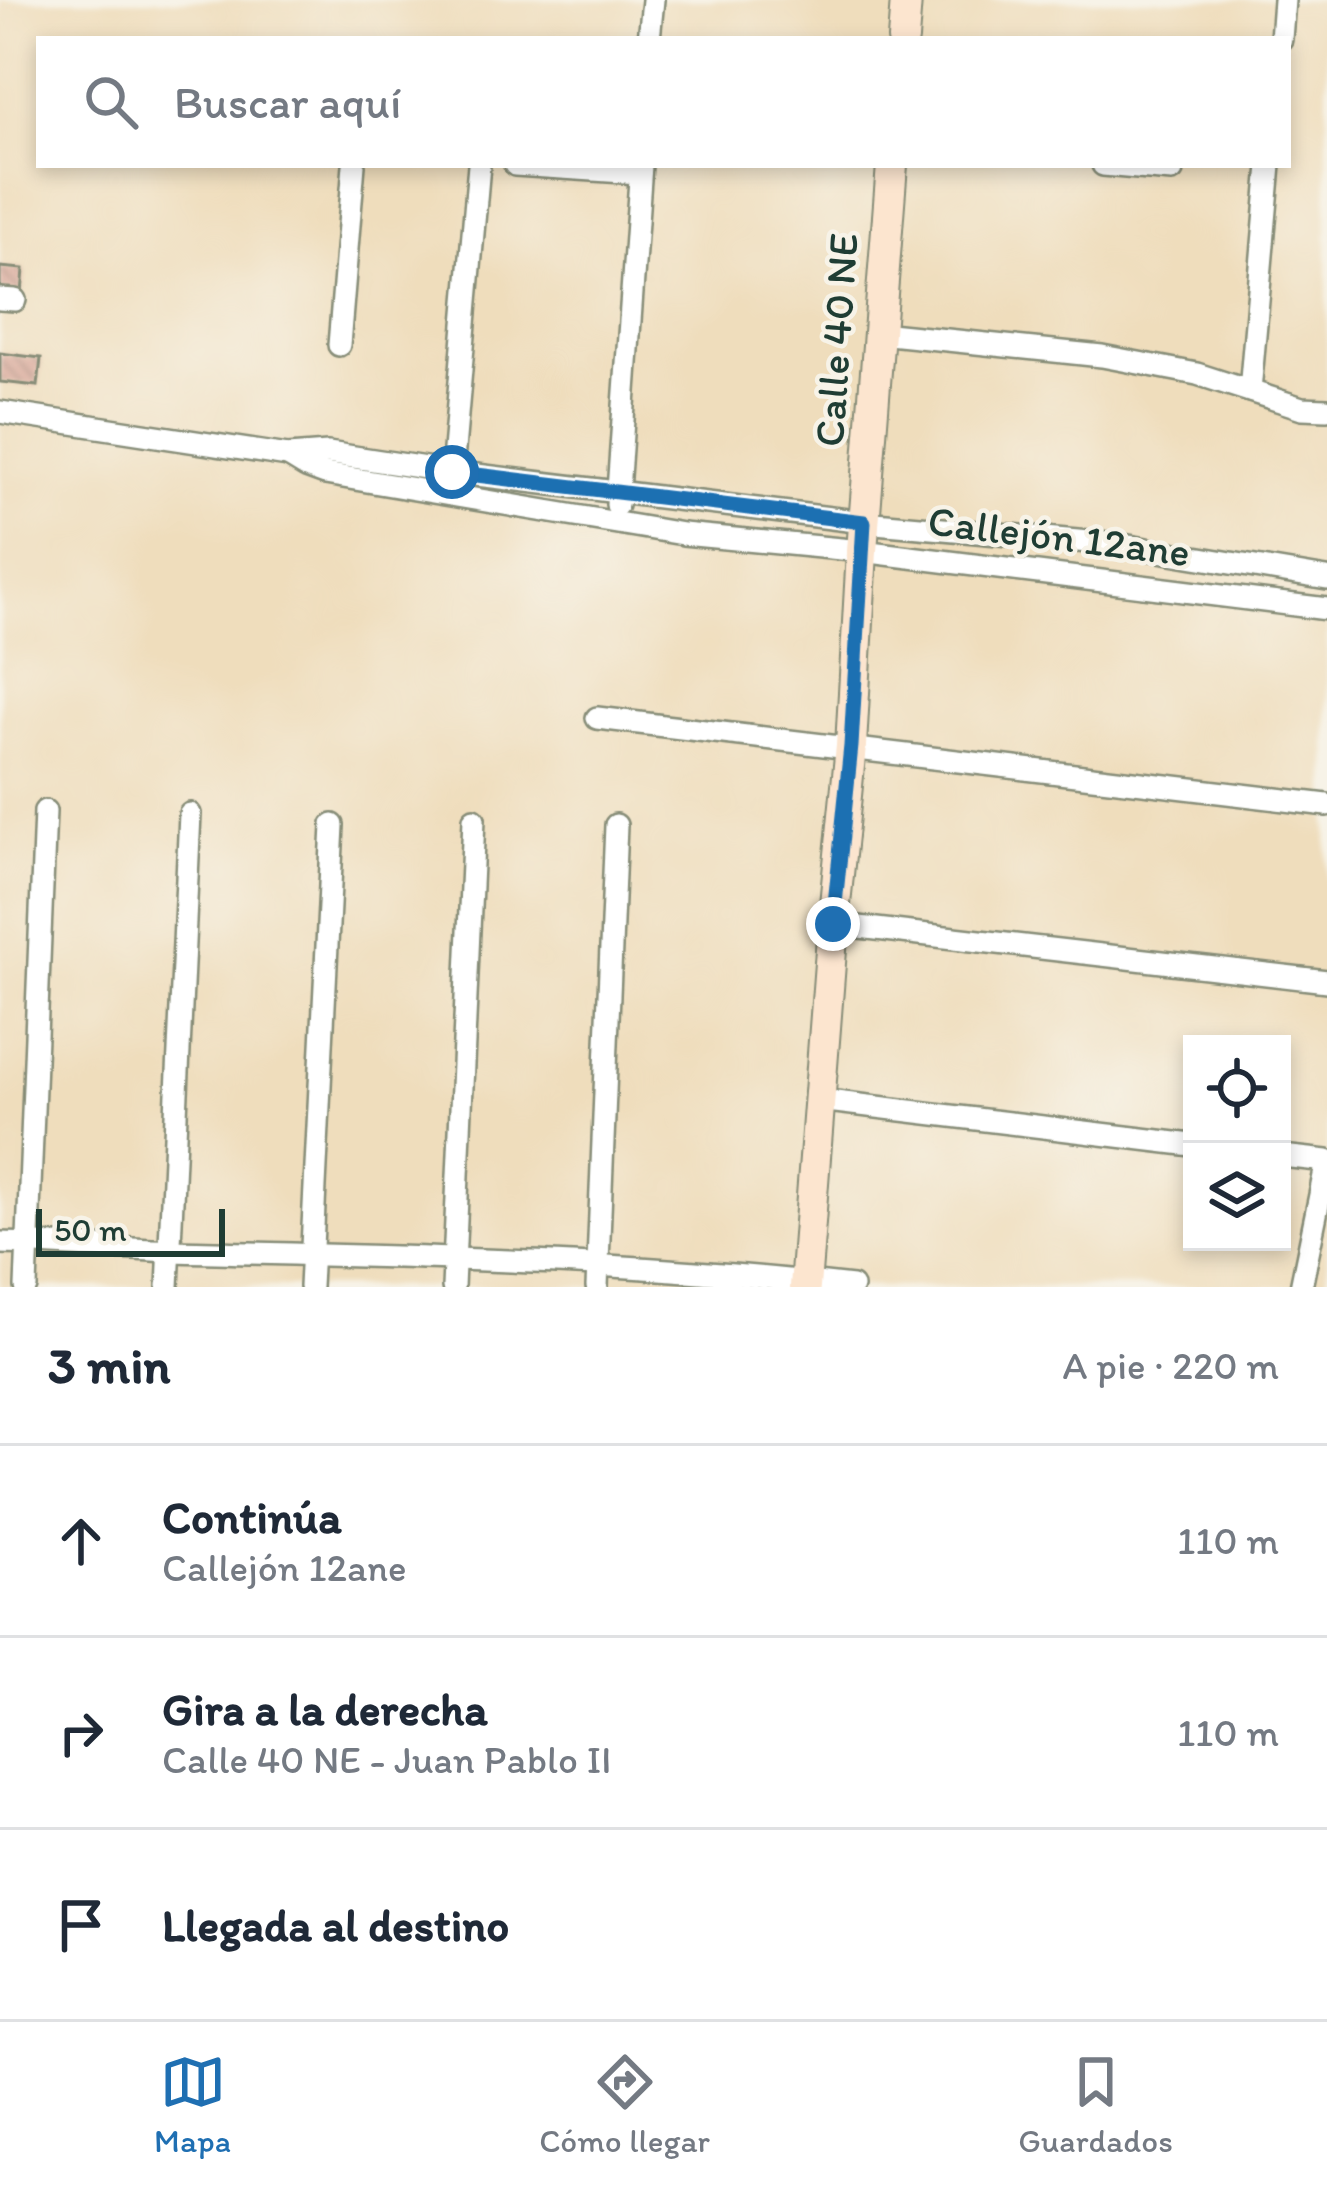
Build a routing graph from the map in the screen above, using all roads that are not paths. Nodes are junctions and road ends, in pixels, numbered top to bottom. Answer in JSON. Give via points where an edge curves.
{"nodes":[{"id":1,"x":653,"y":0,"type":"edge"},
{"id":2,"x":906,"y":0,"type":"edge"},
{"id":3,"x":1284,"y":0,"type":"edge"},
{"id":4,"x":649,"y":36,"type":"edge"},
{"id":5,"x":902,"y":36,"type":"edge"},
{"id":6,"x":1281,"y":36,"type":"edge"},
{"id":7,"x":354,"y":168,"type":"edge"},
{"id":8,"x":479,"y":168,"type":"edge"},
{"id":9,"x":610,"y":168,"type":"edge"},
{"id":10,"x":892,"y":168,"type":"edge"},
{"id":11,"x":1138,"y":168,"type":"edge"},
{"id":12,"x":1270,"y":168,"type":"edge"},
{"id":13,"x":641,"y":169,"type":"edge"},
{"id":14,"x":1172,"y":171,"type":"dead end"},
{"id":15,"x":879,"y":333,"type":"junction"},
{"id":16,"x":339,"y":345,"type":"dead end"},
{"id":17,"x":1250,"y":391,"type":"junction"},
{"id":18,"x":1327,"y":409,"type":"edge"},
{"id":19,"x":0,"y":412,"type":"edge"},
{"id":20,"x":288,"y":456,"type":"junction"},
{"id":21,"x":452,"y":472,"type":"junction"},
{"id":22,"x":619,"y":492,"type":"junction"},
{"id":23,"x":615,"y":524,"type":"junction"},
{"id":24,"x":863,"y":537,"type":"junction"},
{"id":25,"x":1327,"y":580,"type":"edge"},
{"id":26,"x":1327,"y":609,"type":"edge"},
{"id":27,"x":597,"y":718,"type":"dead end"},
{"id":28,"x":851,"y":746,"type":"junction"},
{"id":29,"x":1327,"y":805,"type":"edge"},
{"id":30,"x":45,"y":811,"type":"dead end"},
{"id":31,"x":190,"y":814,"type":"dead end"},
{"id":32,"x":474,"y":819,"type":"dead end"},
{"id":33,"x":333,"y":825,"type":"dead end"},
{"id":34,"x":616,"y":825,"type":"dead end"},
{"id":35,"x":833,"y":924,"type":"junction"},
{"id":36,"x":1327,"y":981,"type":"edge"},
{"id":37,"x":819,"y":1100,"type":"junction"},
{"id":38,"x":1183,"y":1144,"type":"edge"},
{"id":39,"x":1291,"y":1157,"type":"edge"},
{"id":40,"x":1327,"y":1161,"type":"edge"},
{"id":41,"x":0,"y":1243,"type":"edge"},
{"id":42,"x":27,"y":1243,"type":"junction"},
{"id":43,"x":170,"y":1251,"type":"junction"},
{"id":44,"x":312,"y":1253,"type":"junction"},
{"id":45,"x":454,"y":1260,"type":"junction"},
{"id":46,"x":597,"y":1277,"type":"edge"},
{"id":47,"x":805,"y":1284,"type":"edge"},
{"id":48,"x":26,"y":1287,"type":"edge"},
{"id":49,"x":169,"y":1287,"type":"edge"},
{"id":50,"x":310,"y":1287,"type":"edge"},
{"id":51,"x":453,"y":1287,"type":"edge"},
{"id":52,"x":852,"y":1287,"type":"edge"},
{"id":53,"x":1301,"y":1287,"type":"edge"}],
"edges":[{"from":1,"to":4,"type":"street"},
{"from":2,"to":5,"type":"street"},
{"from":3,"to":6,"type":"street"},
{"from":7,"to":16,"type":"street"},
{"from":8,"to":21,"type":"street"},
{"from":9,"to":13,"type":"street"},
{"from":10,"to":15,"type":"street","name":"Calle 40 NE"},
{"from":11,"to":14,"type":"street"},
{"from":12,"to":17,"type":"street"},
{"from":13,"to":22,"type":"street"},
{"from":15,"to":17,"type":"street","via":[[1102,356]]},
{"from":15,"to":24,"type":"street","name":"Calle 40 NE"},
{"from":17,"to":18,"type":"street"},
{"from":19,"to":20,"type":"street","name":"Callejón 12ane"},
{"from":20,"to":21,"type":"street","name":"Callejón 12ane","via":[[328,453]]},
{"from":20,"to":23,"type":"street","name":"Callejón 12ane","via":[[326,474]]},
{"from":21,"to":22,"type":"street","name":"Callejón 12ane"},
{"from":22,"to":23,"type":"street"},
{"from":22,"to":24,"type":"street","name":"Callejón 12ane"},
{"from":23,"to":24,"type":"street","name":"Callejón 12ane","via":[[683,534]]},
{"from":24,"to":25,"type":"street","name":"Callejón 12ane","via":[[1123,545]]},
{"from":24,"to":26,"type":"street","name":"Callejón 12ane"},
{"from":24,"to":28,"type":"street","name":"Calle 40 NE"},
{"from":27,"to":28,"type":"street"},
{"from":28,"to":29,"type":"street"},
{"from":28,"to":35,"type":"street","name":"Calle 40 NE"},
{"from":30,"to":42,"type":"street"},
{"from":31,"to":43,"type":"street"},
{"from":32,"to":45,"type":"street"},
{"from":33,"to":44,"type":"street"},
{"from":34,"to":46,"type":"street"},
{"from":35,"to":36,"type":"street"},
{"from":35,"to":37,"type":"street","name":"Calle 40 NE"},
{"from":37,"to":38,"type":"street"},
{"from":37,"to":47,"type":"street","name":"Calle 40 NE"},
{"from":39,"to":40,"type":"street"},
{"from":40,"to":53,"type":"street"},
{"from":41,"to":42,"type":"street"},
{"from":42,"to":43,"type":"street"},
{"from":42,"to":48,"type":"street"},
{"from":43,"to":44,"type":"street"},
{"from":43,"to":49,"type":"street"},
{"from":44,"to":45,"type":"street"},
{"from":44,"to":50,"type":"street"},
{"from":45,"to":46,"type":"street"},
{"from":45,"to":51,"type":"street"},
{"from":46,"to":47,"type":"street"},
{"from":47,"to":52,"type":"street"}]}
